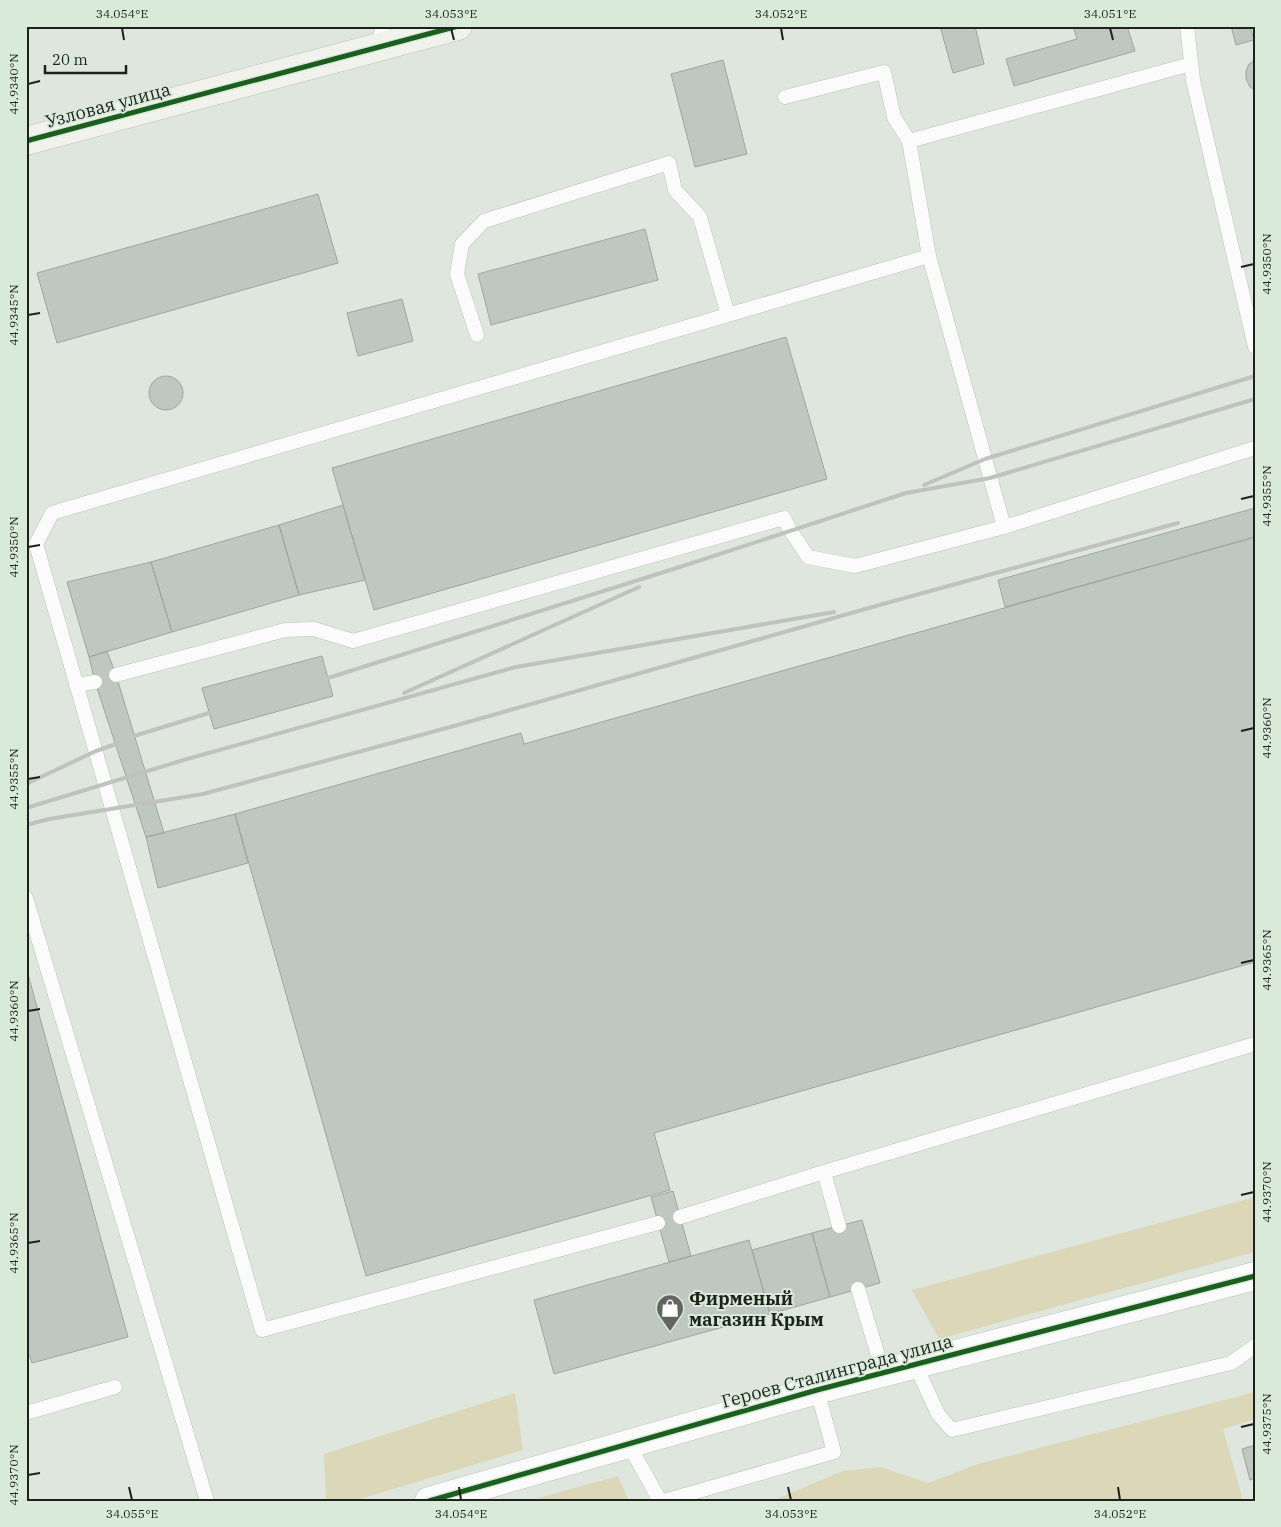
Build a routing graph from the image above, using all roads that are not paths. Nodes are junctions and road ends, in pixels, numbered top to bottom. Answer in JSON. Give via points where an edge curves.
{"nodes":[{"id":1,"x":458,"y":26,"type":"edge"},
{"id":2,"x":1187,"y":26,"type":"edge"},
{"id":3,"x":380,"y":37,"type":"edge"},
{"id":4,"x":1191,"y":64,"type":"junction"},
{"id":5,"x":785,"y":96,"type":"dead end"},
{"id":6,"x":26,"y":141,"type":"edge"},
{"id":7,"x":909,"y":141,"type":"junction"},
{"id":8,"x":929,"y":256,"type":"junction"},
{"id":9,"x":728,"y":315,"type":"junction"},
{"id":10,"x":477,"y":335,"type":"dead end"},
{"id":11,"x":1255,"y":347,"type":"edge"},
{"id":12,"x":1255,"y":448,"type":"edge"},
{"id":13,"x":1004,"y":528,"type":"junction"},
{"id":14,"x":116,"y":675,"type":"dead end"},
{"id":15,"x":95,"y":682,"type":"dead end"},
{"id":16,"x":76,"y":685,"type":"junction"},
{"id":17,"x":26,"y":898,"type":"edge"},
{"id":18,"x":1255,"y":1044,"type":"edge"},
{"id":19,"x":824,"y":1172,"type":"junction"},
{"id":20,"x":680,"y":1217,"type":"dead end"},
{"id":21,"x":658,"y":1223,"type":"dead end"},
{"id":22,"x":839,"y":1226,"type":"dead end"},
{"id":23,"x":1255,"y":1276,"type":"edge"},
{"id":24,"x":858,"y":1289,"type":"dead end"},
{"id":25,"x":1255,"y":1346,"type":"edge"},
{"id":26,"x":915,"y":1364,"type":"junction"},
{"id":27,"x":883,"y":1372,"type":"junction"},
{"id":28,"x":115,"y":1388,"type":"dead end"},
{"id":29,"x":817,"y":1390,"type":"junction"},
{"id":30,"x":26,"y":1413,"type":"edge"},
{"id":31,"x":628,"y":1444,"type":"junction"},
{"id":32,"x":207,"y":1501,"type":"edge"},
{"id":33,"x":429,"y":1501,"type":"edge"},
{"id":34,"x":662,"y":1501,"type":"edge"}],
"edges":[{"from":1,"to":3,"type":"street","name":"Узловая улица"},
{"from":2,"to":4,"type":"lane"},
{"from":3,"to":6,"type":"street","name":"Узловая улица"},
{"from":4,"to":7,"type":"lane"},
{"from":4,"to":11,"type":"lane"},
{"from":5,"to":7,"type":"lane","via":[[884,72],[894,117]]},
{"from":7,"to":8,"type":"lane"},
{"from":8,"to":9,"type":"lane"},
{"from":8,"to":13,"type":"lane"},
{"from":9,"to":10,"type":"lane","via":[[700,217],[674,190],[669,163],[484,221],[462,244],[457,274]]},
{"from":9,"to":16,"type":"lane","via":[[52,513],[36,544]]},
{"from":12,"to":13,"type":"lane"},
{"from":13,"to":14,"type":"lane","via":[[855,566],[808,557],[784,518],[353,641],[314,629],[285,630]]},
{"from":15,"to":16,"type":"lane"},
{"from":16,"to":21,"type":"lane","via":[[262,1330]]},
{"from":17,"to":32,"type":"lane"},
{"from":18,"to":19,"type":"lane"},
{"from":19,"to":20,"type":"lane"},
{"from":19,"to":22,"type":"lane"},
{"from":23,"to":26,"type":"street","name":"Героев Сталинграда улица"},
{"from":24,"to":27,"type":"lane"},
{"from":25,"to":26,"type":"lane","via":[[1231,1363],[952,1430],[938,1414]]},
{"from":26,"to":27,"type":"street","name":"Героев Сталинграда улица"},
{"from":27,"to":29,"type":"street","name":"Героев Сталинграда улица"},
{"from":28,"to":30,"type":"lane"},
{"from":29,"to":31,"type":"street","name":"Героев Сталинграда улица"},
{"from":29,"to":34,"type":"lane","via":[[834,1452]]},
{"from":31,"to":33,"type":"street","name":"Героев Сталинграда улица"},
{"from":31,"to":34,"type":"lane"}]}
